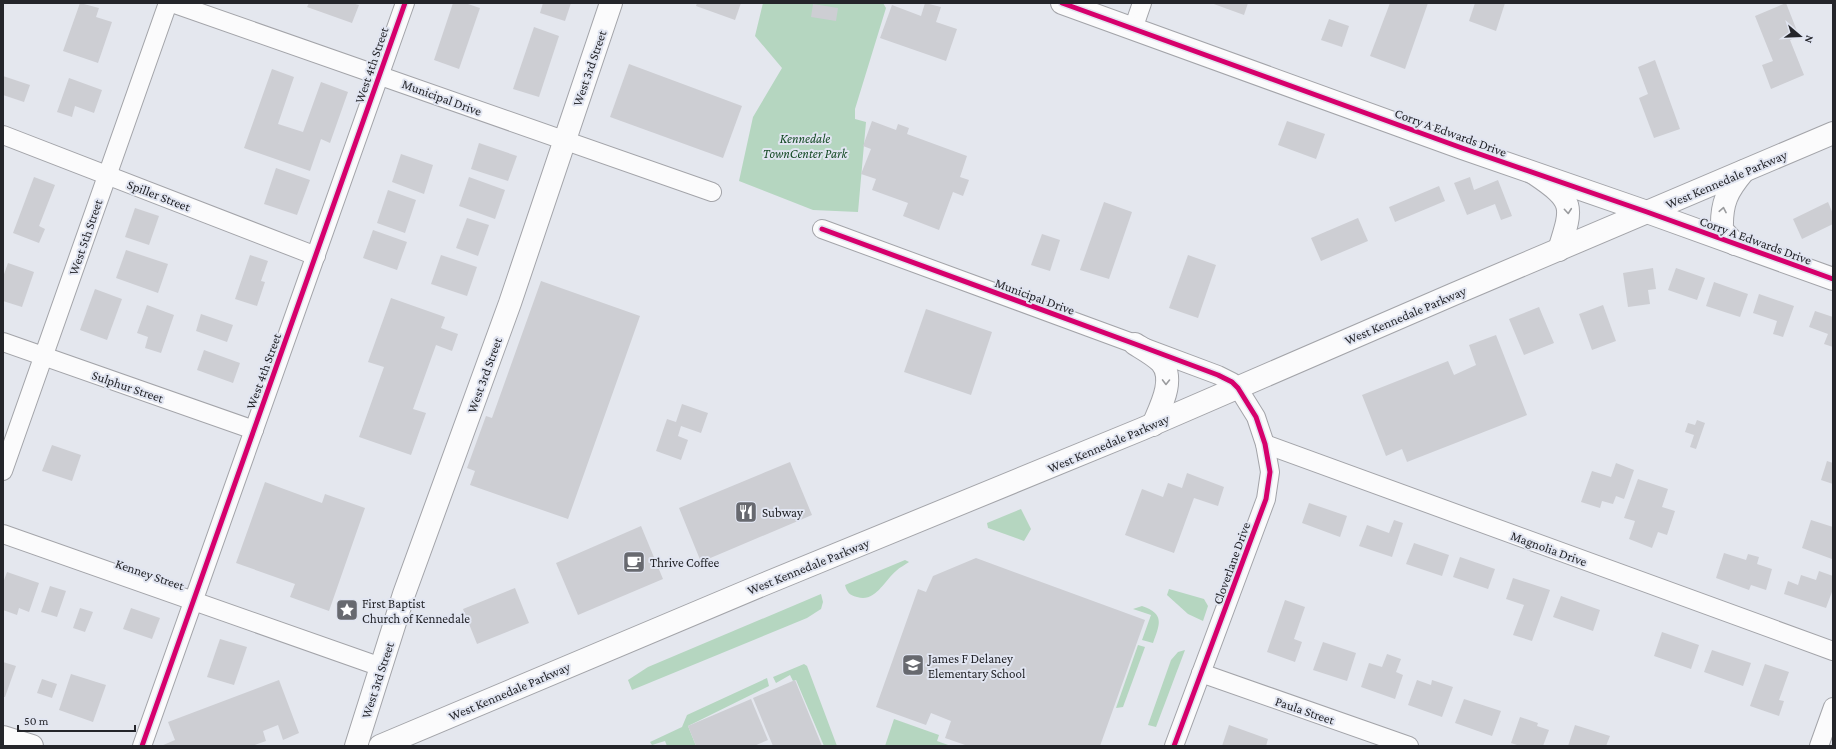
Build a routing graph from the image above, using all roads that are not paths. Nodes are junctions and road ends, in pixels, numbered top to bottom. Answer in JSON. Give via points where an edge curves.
{"nodes":[{"id":1,"x":168,"y":3,"type":"edge"},
{"id":2,"x":172,"y":3,"type":"edge"},
{"id":3,"x":405,"y":3,"type":"edge"},
{"id":4,"x":611,"y":3,"type":"edge"},
{"id":5,"x":1062,"y":3,"type":"edge"},
{"id":6,"x":1142,"y":3,"type":"edge"},
{"id":7,"x":1133,"y":29,"type":"junction"},
{"id":8,"x":379,"y":75,"type":"junction"},
{"id":9,"x":1833,"y":133,"type":"edge"},
{"id":10,"x":3,"y":135,"type":"edge"},
{"id":11,"x":565,"y":141,"type":"junction"},
{"id":12,"x":1744,"y":170,"type":"junction"},
{"id":13,"x":1535,"y":174,"type":"junction"},
{"id":14,"x":107,"y":175,"type":"junction"},
{"id":15,"x":712,"y":192,"type":"dead end"},
{"id":16,"x":1647,"y":212,"type":"junction"},
{"id":17,"x":822,"y":230,"type":"dead end"},
{"id":18,"x":1735,"y":244,"type":"junction"},
{"id":19,"x":1559,"y":250,"type":"junction"},
{"id":20,"x":316,"y":256,"type":"junction"},
{"id":21,"x":1833,"y":279,"type":"edge"},
{"id":22,"x":3,"y":342,"type":"edge"},
{"id":23,"x":1135,"y":344,"type":"junction"},
{"id":24,"x":43,"y":356,"type":"junction"},
{"id":25,"x":1238,"y":388,"type":"junction"},
{"id":26,"x":1153,"y":425,"type":"junction"},
{"id":27,"x":254,"y":430,"type":"junction"},
{"id":28,"x":1265,"y":444,"type":"junction"},
{"id":29,"x":3,"y":471,"type":"edge"},
{"id":30,"x":3,"y":534,"type":"edge"},
{"id":31,"x":193,"y":601,"type":"junction"},
{"id":32,"x":1833,"y":651,"type":"edge"},
{"id":33,"x":381,"y":667,"type":"junction"},
{"id":34,"x":1201,"y":673,"type":"junction"},
{"id":35,"x":1833,"y":707,"type":"edge"},
{"id":36,"x":3,"y":737,"type":"edge"},
{"id":37,"x":32,"y":746,"type":"edge"},
{"id":38,"x":142,"y":746,"type":"edge"},
{"id":39,"x":356,"y":746,"type":"edge"},
{"id":40,"x":380,"y":746,"type":"edge"},
{"id":41,"x":1174,"y":746,"type":"edge"},
{"id":42,"x":1409,"y":746,"type":"edge"},
{"id":43,"x":1819,"y":746,"type":"edge"}],
"edges":[{"from":1,"to":14,"type":"street","name":"West 5th Street"},
{"from":2,"to":8,"type":"street","name":"Municipal Drive"},
{"from":3,"to":8,"type":"street","name":"West 4th Street"},
{"from":4,"to":11,"type":"main road","name":"West 3rd Street"},
{"from":5,"to":7,"type":"main road","name":"Corry A Edwards Drive"},
{"from":6,"to":7,"type":"street"},
{"from":7,"to":13,"type":"main road","name":"Corry A Edwards Drive"},
{"from":8,"to":11,"type":"street","name":"Municipal Drive"},
{"from":8,"to":20,"type":"street","name":"West 4th Street"},
{"from":9,"to":12,"type":"main road","name":"West Kennedale Parkway"},
{"from":10,"to":14,"type":"street","name":"Spiller Street"},
{"from":11,"to":15,"type":"street","name":"Municipal Drive"},
{"from":11,"to":33,"type":"main road","name":"West 3rd Street","via":[[508,309],[404,594]]},
{"from":12,"to":16,"type":"main road","name":"West Kennedale Parkway"},
{"from":18,"to":12,"type":"main road","one_way":true,"via":[[1722,230],[1721,212],[1729,188]]},
{"from":13,"to":16,"type":"main road","name":"Corry A Edwards Drive"},
{"from":13,"to":19,"type":"main road","one_way":true,"via":[[1556,188],[1568,202],[1569,218]]},
{"from":14,"to":20,"type":"street","name":"Spiller Street"},
{"from":14,"to":24,"type":"street","name":"West 5th Street"},
{"from":16,"to":18,"type":"main road","name":"Corry A Edwards Drive"},
{"from":16,"to":19,"type":"main road","name":"West Kennedale Parkway"},
{"from":17,"to":23,"type":"street","name":"Municipal Drive"},
{"from":18,"to":21,"type":"main road","name":"Corry A Edwards Drive"},
{"from":19,"to":25,"type":"main road","name":"West Kennedale Parkway"},
{"from":20,"to":27,"type":"street","name":"West 4th Street"},
{"from":22,"to":24,"type":"street","name":"Sulphur Street"},
{"from":23,"to":25,"type":"street","name":"Municipal Drive","via":[[1218,375]]},
{"from":23,"to":26,"type":"main road","one_way":true,"via":[[1162,363],[1167,378],[1166,392]]},
{"from":24,"to":27,"type":"street","name":"Sulphur Street"},
{"from":24,"to":29,"type":"street","name":"West 5th Street"},
{"from":25,"to":26,"type":"main road","name":"West Kennedale Parkway"},
{"from":25,"to":28,"type":"street","name":"Cloverlane Drive","via":[[1256,417]]},
{"from":26,"to":40,"type":"main road","name":"West Kennedale Parkway","via":[[762,585]]},
{"from":27,"to":31,"type":"street","name":"West 4th Street"},
{"from":28,"to":32,"type":"street","name":"Magnolia Drive"},
{"from":28,"to":34,"type":"street","name":"Cloverlane Drive","via":[[1270,472],[1266,499]]},
{"from":30,"to":31,"type":"street","name":"Kenney Street"},
{"from":31,"to":33,"type":"street","name":"Kenney Street"},
{"from":31,"to":38,"type":"street","name":"West 4th Street"},
{"from":33,"to":39,"type":"main road","name":"West 3rd Street"},
{"from":34,"to":41,"type":"street","name":"Cloverlane Drive"},
{"from":34,"to":42,"type":"street","name":"Paula Street"},
{"from":35,"to":43,"type":"street"},
{"from":36,"to":37,"type":"main road"}]}
